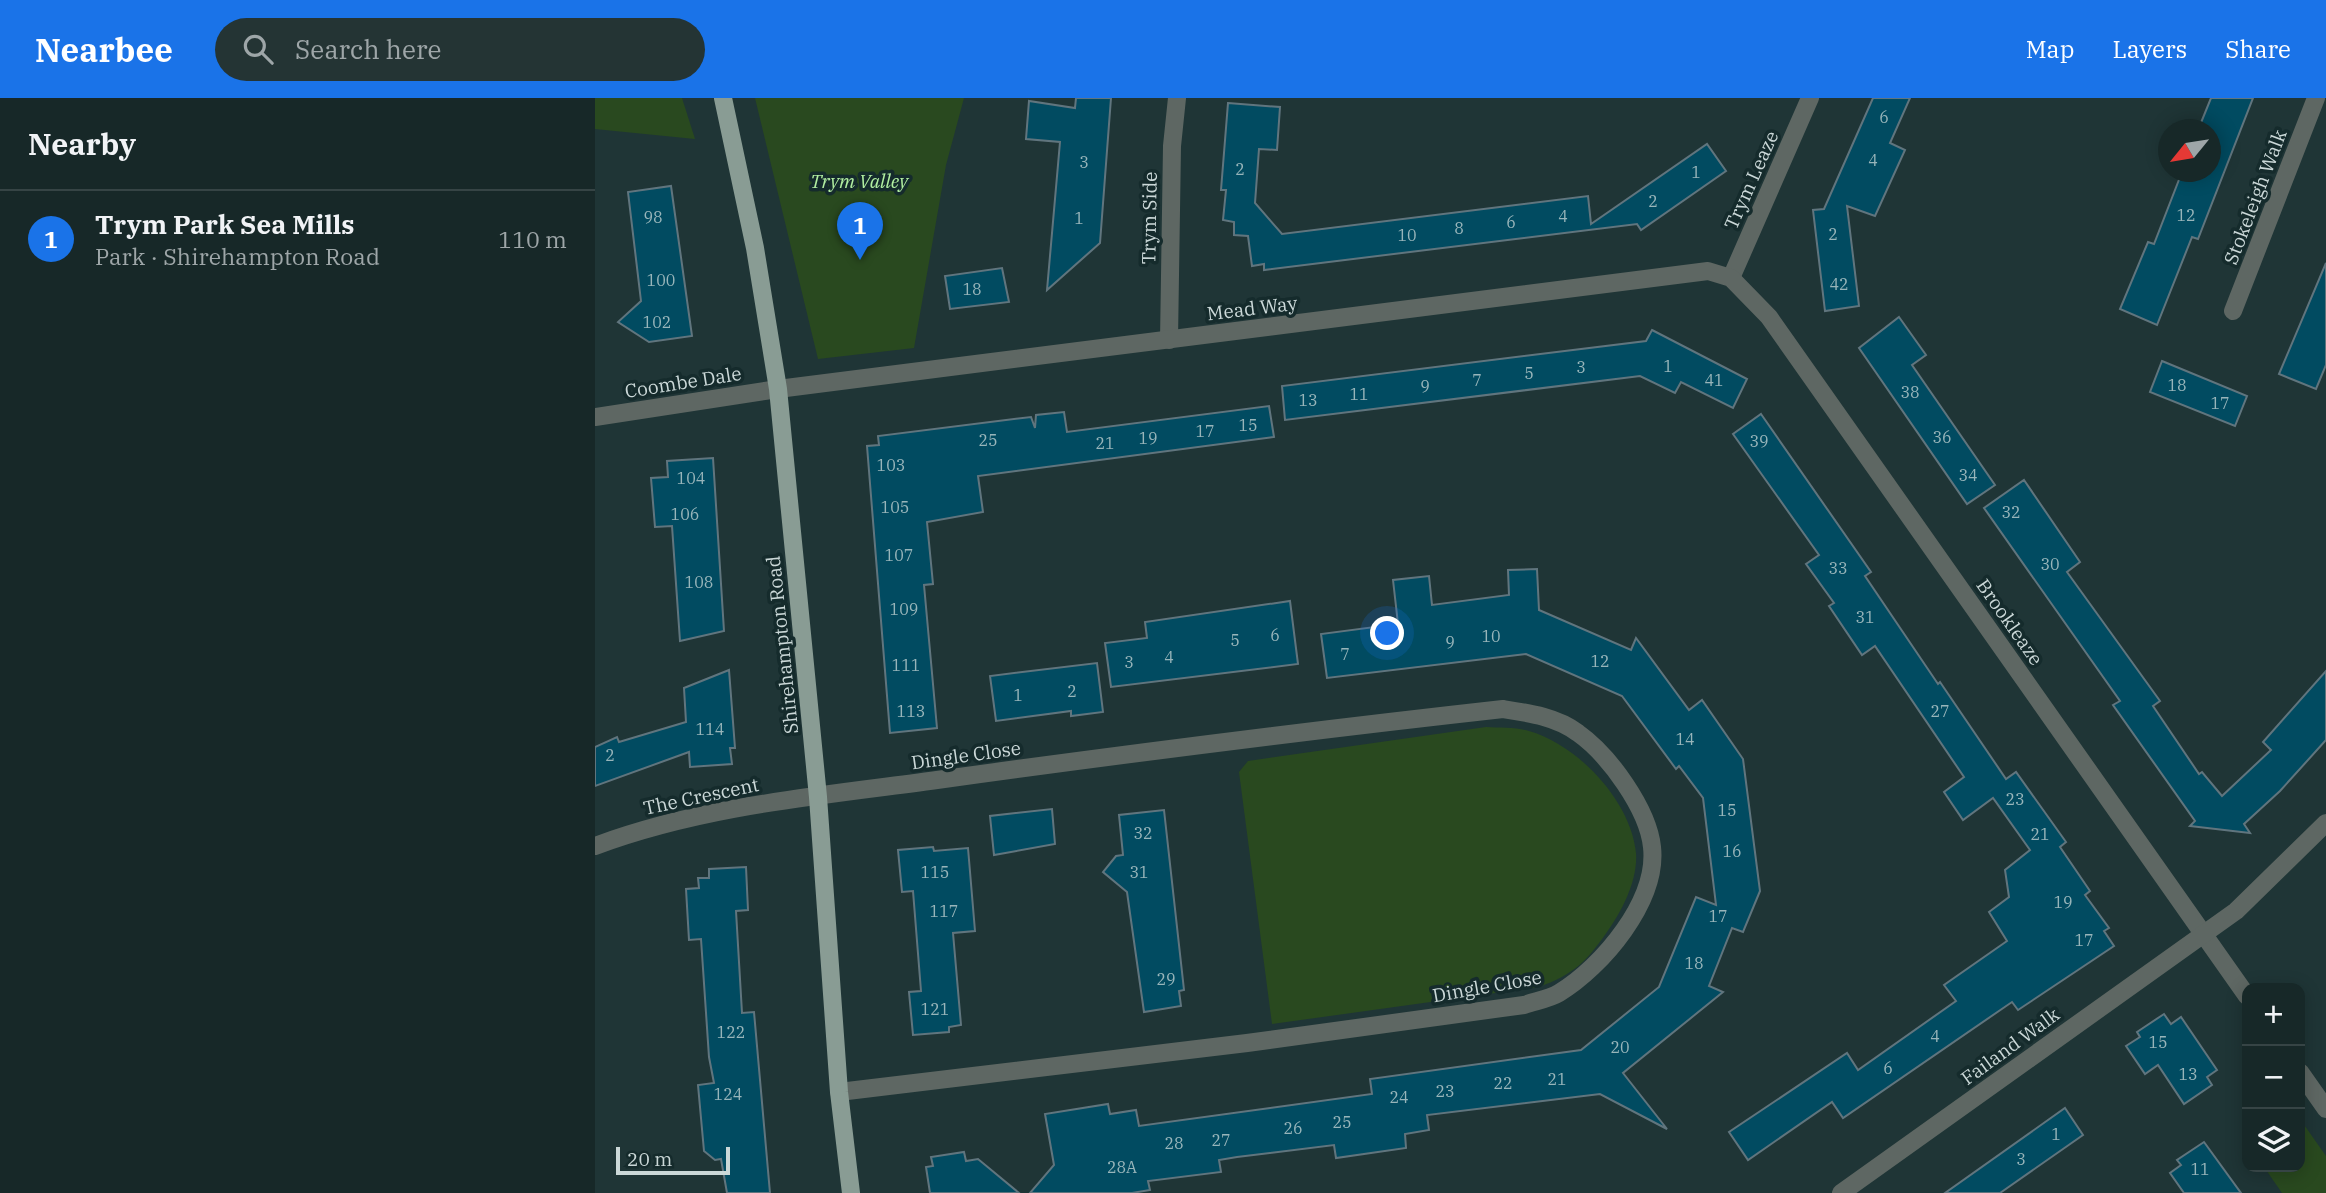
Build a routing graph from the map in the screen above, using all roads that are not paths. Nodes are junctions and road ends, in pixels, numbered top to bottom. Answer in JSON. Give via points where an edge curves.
{"nodes":[{"id":1,"x":723,"y":98,"type":"edge"},
{"id":2,"x":1177,"y":98,"type":"edge"},
{"id":3,"x":1810,"y":98,"type":"edge"},
{"id":4,"x":2316,"y":98,"type":"edge"},
{"id":5,"x":1731,"y":278,"type":"junction"},
{"id":6,"x":2233,"y":311,"type":"dead end"},
{"id":7,"x":1168,"y":340,"type":"junction"},
{"id":8,"x":778,"y":389,"type":"junction"},
{"id":9,"x":595,"y":417,"type":"edge"},
{"id":10,"x":818,"y":797,"type":"junction"},
{"id":11,"x":2326,"y":823,"type":"edge"},
{"id":12,"x":595,"y":846,"type":"edge"},
{"id":13,"x":2204,"y":934,"type":"junction"},
{"id":14,"x":2242,"y":989,"type":"edge"},
{"id":15,"x":2305,"y":1079,"type":"edge"},
{"id":16,"x":839,"y":1092,"type":"junction"},
{"id":17,"x":2326,"y":1109,"type":"edge"},
{"id":18,"x":851,"y":1193,"type":"edge"},
{"id":19,"x":1841,"y":1193,"type":"edge"}],
"edges":[{"from":1,"to":8,"type":"main road","name":"Shirehampton Road","via":[[755,248]]},
{"from":2,"to":7,"type":"street","name":"Trym Side","via":[[1171,146]]},
{"from":3,"to":5,"type":"street","name":"Trym Leaze"},
{"from":4,"to":6,"type":"street","name":"Stokeleigh Walk"},
{"from":5,"to":7,"type":"street","name":"Mead Way","via":[[1708,271]]},
{"from":5,"to":13,"type":"street","name":"Brookleaze","via":[[1769,317]]},
{"from":7,"to":8,"type":"street","name":"Mead Way"},
{"from":8,"to":9,"type":"street","name":"Coombe Dale"},
{"from":8,"to":10,"type":"main road","name":"Shirehampton Road"},
{"from":10,"to":12,"type":"street","name":"The Crescent","via":[[725,808]]},
{"from":10,"to":16,"type":"main road","name":"Shirehampton Road"},
{"from":10,"to":16,"type":"street","name":"Dingle Close","via":[[1220,741],[1503,709],[1541,715],[1578,732],[1613,767],[1633,797],[1652,847],[1646,891],[1599,963],[1557,995],[1524,1005]]},
{"from":11,"to":13,"type":"street","name":"Failand Walk","via":[[2236,911]]},
{"from":13,"to":14,"type":"street","name":"Brookleaze"},
{"from":13,"to":19,"type":"street","name":"Failand Walk"},
{"from":15,"to":17,"type":"street"},
{"from":16,"to":18,"type":"main road","name":"Shirehampton Road"}]}
